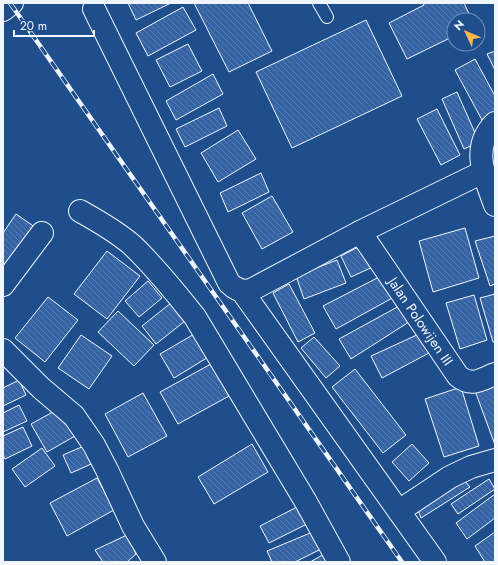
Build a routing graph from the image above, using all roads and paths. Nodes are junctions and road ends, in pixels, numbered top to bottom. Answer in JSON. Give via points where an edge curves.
{"nodes":[{"id":1,"x":12,"y":3,"type":"edge"},
{"id":2,"x":319,"y":3,"type":"edge"},
{"id":3,"x":94,"y":9,"type":"dead end"},
{"id":4,"x":3,"y":10,"type":"edge"},
{"id":5,"x":327,"y":17,"type":"dead end"},
{"id":6,"x":495,"y":123,"type":"edge"},
{"id":7,"x":483,"y":172,"type":"junction"},
{"id":8,"x":495,"y":205,"type":"edge"},
{"id":9,"x":80,"y":211,"type":"dead end"},
{"id":10,"x":360,"y":232,"type":"junction"},
{"id":11,"x":42,"y":233,"type":"dead end"},
{"id":12,"x":3,"y":285,"type":"edge"},
{"id":13,"x":242,"y":290,"type":"junction"},
{"id":14,"x":3,"y":350,"type":"edge"},
{"id":15,"x":495,"y":374,"type":"edge"},
{"id":16,"x":495,"y":460,"type":"edge"},
{"id":17,"x":399,"y":511,"type":"junction"},
{"id":18,"x":155,"y":562,"type":"edge"},
{"id":19,"x":339,"y":562,"type":"edge"},
{"id":20,"x":435,"y":562,"type":"edge"}],
"edges":[{"from":1,"to":4,"type":"street"},
{"from":2,"to":5,"type":"lane"},
{"from":3,"to":13,"type":"street","via":[[229,283]]},
{"from":6,"to":7,"type":"street","via":[[488,130],[482,143]]},
{"from":7,"to":8,"type":"street"},
{"from":7,"to":10,"type":"street"},
{"from":9,"to":19,"type":"street","via":[[131,245],[175,291],[195,317]]},
{"from":10,"to":13,"type":"street","via":[[253,289]]},
{"from":10,"to":15,"type":"street","name":"Jalan Polowijen III","via":[[458,376],[467,382],[475,382]]},
{"from":11,"to":12,"type":"street"},
{"from":13,"to":17,"type":"street"},
{"from":14,"to":18,"type":"street","via":[[74,416],[94,445],[133,526]]},
{"from":16,"to":17,"type":"street","via":[[472,467],[450,478]]},
{"from":17,"to":20,"type":"street"}]}
